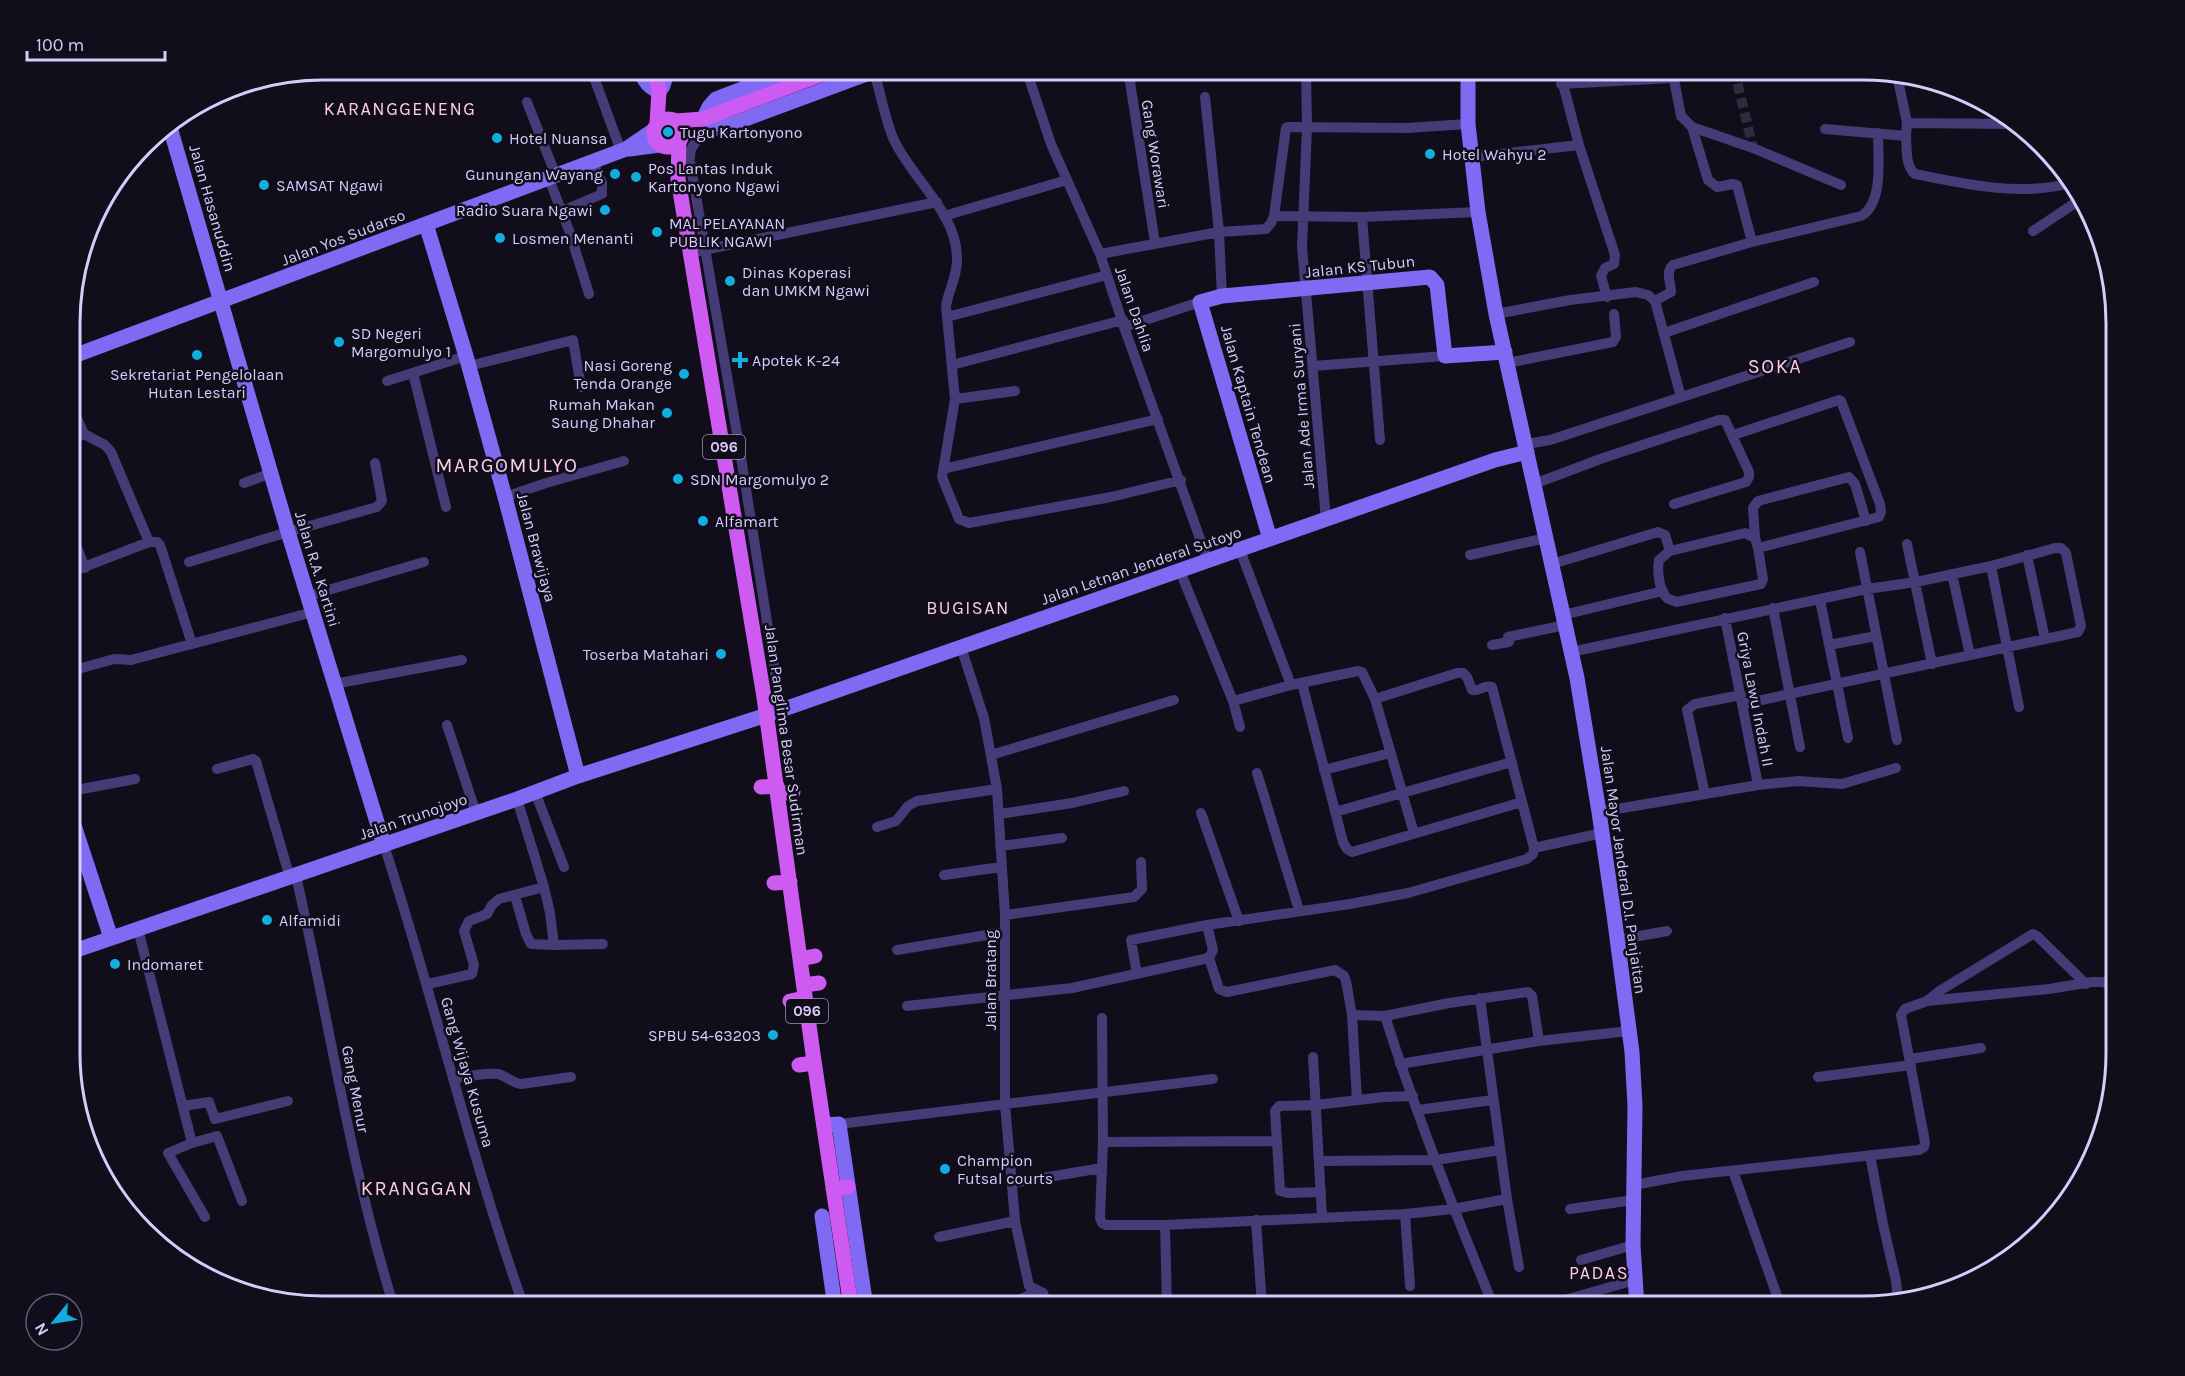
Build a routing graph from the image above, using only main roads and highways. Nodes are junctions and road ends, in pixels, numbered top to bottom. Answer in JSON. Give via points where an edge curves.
{"nodes":[{"id":1,"x":645,"y":80,"type":"edge"},
{"id":2,"x":657,"y":80,"type":"edge"},
{"id":3,"x":665,"y":80,"type":"edge"},
{"id":4,"x":849,"y":80,"type":"edge"},
{"id":5,"x":1468,"y":80,"type":"edge"},
{"id":6,"x":761,"y":82,"type":"edge"},
{"id":7,"x":659,"y":91,"type":"junction"},
{"id":8,"x":703,"y":118,"type":"junction"},
{"id":9,"x":655,"y":127,"type":"junction"},
{"id":10,"x":678,"y":130,"type":"junction"},
{"id":11,"x":172,"y":133,"type":"edge"},
{"id":12,"x":661,"y":146,"type":"junction"},
{"id":13,"x":624,"y":150,"type":"junction"},
{"id":14,"x":678,"y":179,"type":"junction"},
{"id":15,"x":426,"y":224,"type":"junction"},
{"id":16,"x":221,"y":302,"type":"junction"},
{"id":17,"x":1200,"y":302,"type":"joint"},
{"id":18,"x":80,"y":354,"type":"edge"},
{"id":19,"x":1506,"y":358,"type":"junction"},
{"id":20,"x":1526,"y":448,"type":"junction"},
{"id":21,"x":1270,"y":539,"type":"junction"},
{"id":22,"x":774,"y":713,"type":"junction"},
{"id":23,"x":578,"y":776,"type":"junction"},
{"id":24,"x":384,"y":845,"type":"junction"},
{"id":25,"x":80,"y":855,"type":"edge"},
{"id":26,"x":111,"y":938,"type":"junction"},
{"id":27,"x":80,"y":949,"type":"edge"},
{"id":28,"x":841,"y":1188,"type":"junction"},
{"id":29,"x":822,"y":1216,"type":"dead end"},
{"id":30,"x":833,"y":1296,"type":"edge"},
{"id":31,"x":850,"y":1296,"type":"edge"},
{"id":32,"x":864,"y":1296,"type":"edge"},
{"id":33,"x":1636,"y":1296,"type":"edge"}],
"edges":[{"from":1,"to":7,"type":"main road"},
{"from":2,"to":7,"type":"main road"},
{"from":3,"to":7,"type":"main road"},
{"from":4,"to":8,"type":"main road","via":[[725,126]]},
{"from":5,"to":19,"type":"main road","name":"Jalan Mayor Jenderal D.I. Panjaitan","via":[[1468,124],[1478,212]]},
{"from":6,"to":8,"type":"main road"},
{"from":7,"to":9,"type":"main road"},
{"from":7,"to":10,"type":"main road"},
{"from":8,"to":10,"type":"main road"},
{"from":9,"to":10,"type":"main road","via":[[664,119]]},
{"from":9,"to":12,"type":"main road","via":[[655,139]]},
{"from":9,"to":13,"type":"main road","name":"Jalan Yos Sudarso"},
{"from":10,"to":12,"type":"main road","via":[[672,147]]},
{"from":10,"to":14,"type":"main road","name":"Jalan Panglima Besar Sudirman","number":"096"},
{"from":11,"to":16,"type":"main road","name":"Jalan Hasanuddin"},
{"from":12,"to":13,"type":"main road","name":"Jalan Yos Sudarso"},
{"from":12,"to":14,"type":"main road","name":"Jalan Panglima Besar Sudirman","number":"096"},
{"from":13,"to":15,"type":"main road","name":"Jalan Yos Sudarso"},
{"from":14,"to":22,"type":"main road","name":"Jalan Panglima Besar Sudirman","number":"096","via":[[698,251]]},
{"from":15,"to":16,"type":"main road","name":"Jalan Yos Sudarso"},
{"from":15,"to":23,"type":"main road","name":"Jalan Brawijaya","via":[[468,361]]},
{"from":16,"to":18,"type":"main road","name":"Jalan Yos Sudarso"},
{"from":16,"to":24,"type":"main road","name":"Jalan R.A. Kartini"},
{"from":17,"to":19,"type":"main road","name":"Jalan KS Tubun","via":[[1222,296],[1426,277],[1437,285],[1445,357]]},
{"from":17,"to":21,"type":"main road","name":"Jalan Kaptain Tendean"},
{"from":19,"to":20,"type":"main road","name":"Jalan Mayor Jenderal D.I. Panjaitan"},
{"from":20,"to":21,"type":"main road","name":"Jalan Letnan Jenderal Sutoyo"},
{"from":20,"to":33,"type":"main road","name":"Jalan Mayor Jenderal D.I. Panjaitan","via":[[1571,652],[1599,812],[1629,1031],[1635,1106]]},
{"from":21,"to":22,"type":"main road","name":"Jalan Letnan Jenderal Sutoyo"},
{"from":22,"to":23,"type":"main road","name":"Jalan Trunojoyo"},
{"from":22,"to":28,"type":"main road","name":"Jalan Panglima Besar Sudirman","number":"096","via":[[782,883],[808,958],[807,1064],[831,1124]]},
{"from":23,"to":24,"type":"main road","name":"Jalan Trunojoyo"},
{"from":24,"to":26,"type":"main road","name":"Jalan Trunojoyo"},
{"from":25,"to":26,"type":"main road"},
{"from":26,"to":27,"type":"main road","name":"Jalan Trunojoyo"},
{"from":28,"to":31,"type":"main road","name":"Jalan Panglima Besar Sudirman","number":"096"},
{"from":28,"to":32,"type":"main road"},
{"from":29,"to":30,"type":"main road"}]}
